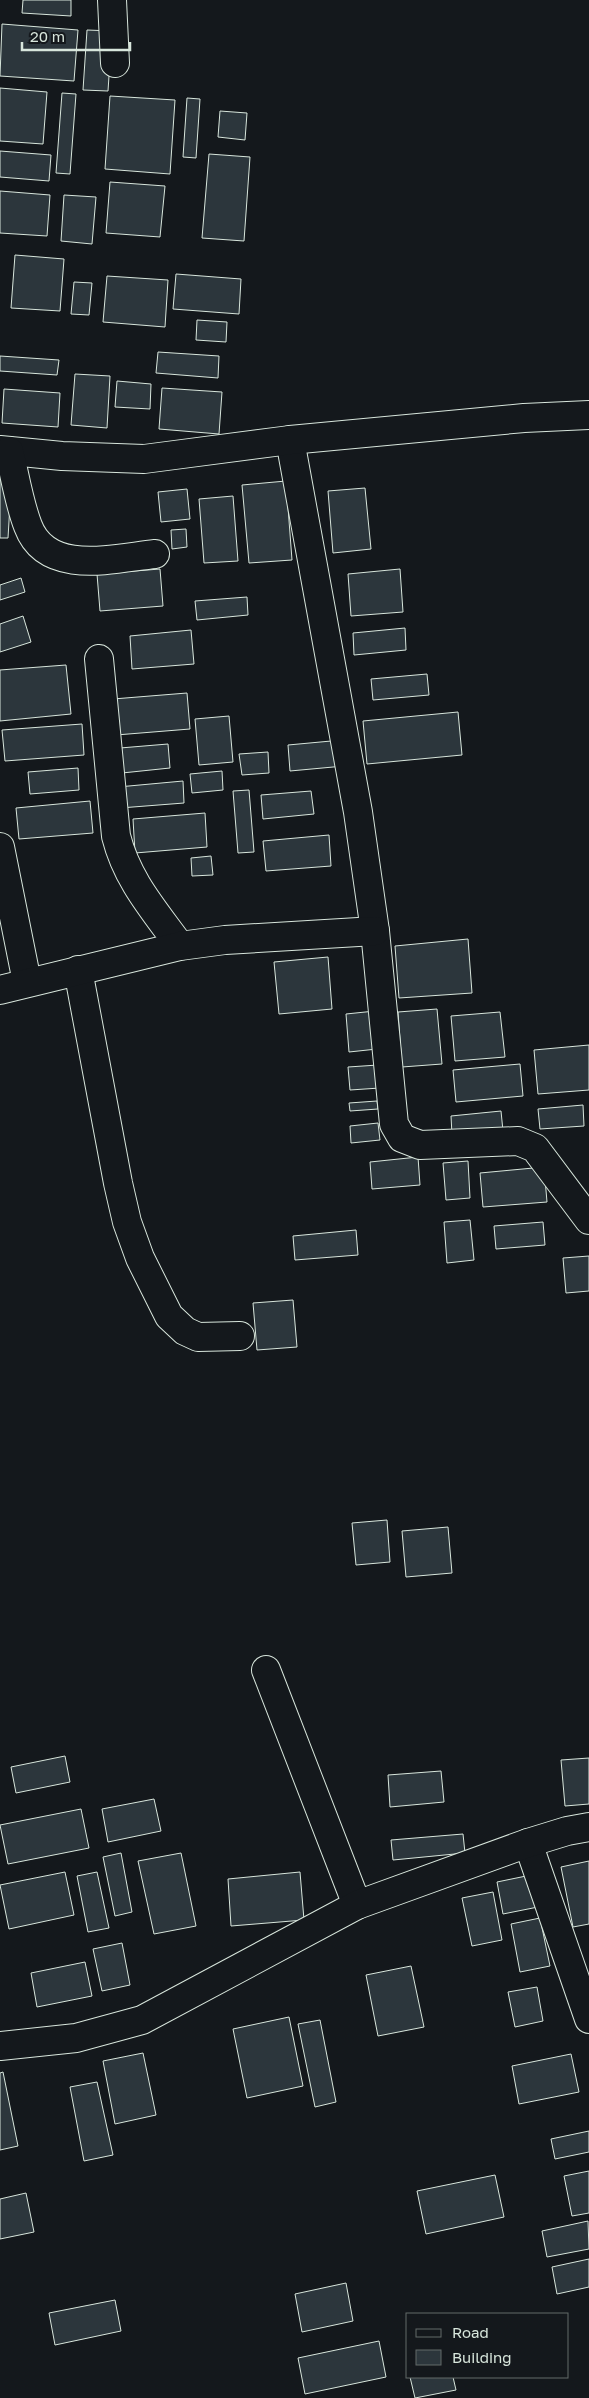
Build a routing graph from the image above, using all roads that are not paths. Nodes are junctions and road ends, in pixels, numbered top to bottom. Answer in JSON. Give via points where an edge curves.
{"nodes":[{"id":1,"x":112,"y":0,"type":"edge"},
{"id":2,"x":115,"y":63,"type":"dead end"},
{"id":3,"x":589,"y":415,"type":"edge"},
{"id":4,"x":290,"y":440,"type":"junction"},
{"id":5,"x":5,"y":451,"type":"edge"},
{"id":6,"x":155,"y":554,"type":"dead end"},
{"id":7,"x":99,"y":659,"type":"dead end"},
{"id":8,"x":0,"y":847,"type":"edge"},
{"id":9,"x":375,"y":931,"type":"junction"},
{"id":10,"x":180,"y":946,"type":"junction"},
{"id":11,"x":78,"y":970,"type":"junction"},
{"id":12,"x":27,"y":982,"type":"junction"},
{"id":13,"x":0,"y":990,"type":"edge"},
{"id":14,"x":589,"y":1220,"type":"edge"},
{"id":15,"x":240,"y":1336,"type":"dead end"},
{"id":16,"x":266,"y":1670,"type":"dead end"},
{"id":17,"x":589,"y":1827,"type":"edge"},
{"id":18,"x":528,"y":1843,"type":"junction"},
{"id":19,"x":357,"y":1905,"type":"junction"},
{"id":20,"x":589,"y":2019,"type":"edge"},
{"id":21,"x":0,"y":2046,"type":"edge"}],
"edges":[{"from":1,"to":2,"type":"street"},
{"from":3,"to":4,"type":"street"},
{"from":4,"to":5,"type":"street","via":[[144,459]]},
{"from":4,"to":9,"type":"street","via":[[358,812]]},
{"from":5,"to":6,"type":"street","via":[[28,528],[43,549],[60,558],[85,561]]},
{"from":7,"to":10,"type":"street","via":[[116,836],[122,859],[132,880]]},
{"from":8,"to":12,"type":"street"},
{"from":9,"to":10,"type":"street","via":[[225,940]]},
{"from":9,"to":14,"type":"street","via":[[394,1124],[402,1138],[420,1145],[518,1140],[535,1148]]},
{"from":10,"to":11,"type":"street"},
{"from":11,"to":12,"type":"street"},
{"from":11,"to":15,"type":"street","via":[[118,1183],[140,1258],[169,1316],[185,1331],[198,1336]]},
{"from":12,"to":13,"type":"street"},
{"from":16,"to":19,"type":"street"},
{"from":17,"to":18,"type":"street"},
{"from":18,"to":19,"type":"street"},
{"from":18,"to":20,"type":"street"},
{"from":19,"to":21,"type":"street","via":[[142,2020],[76,2038]]}]}
